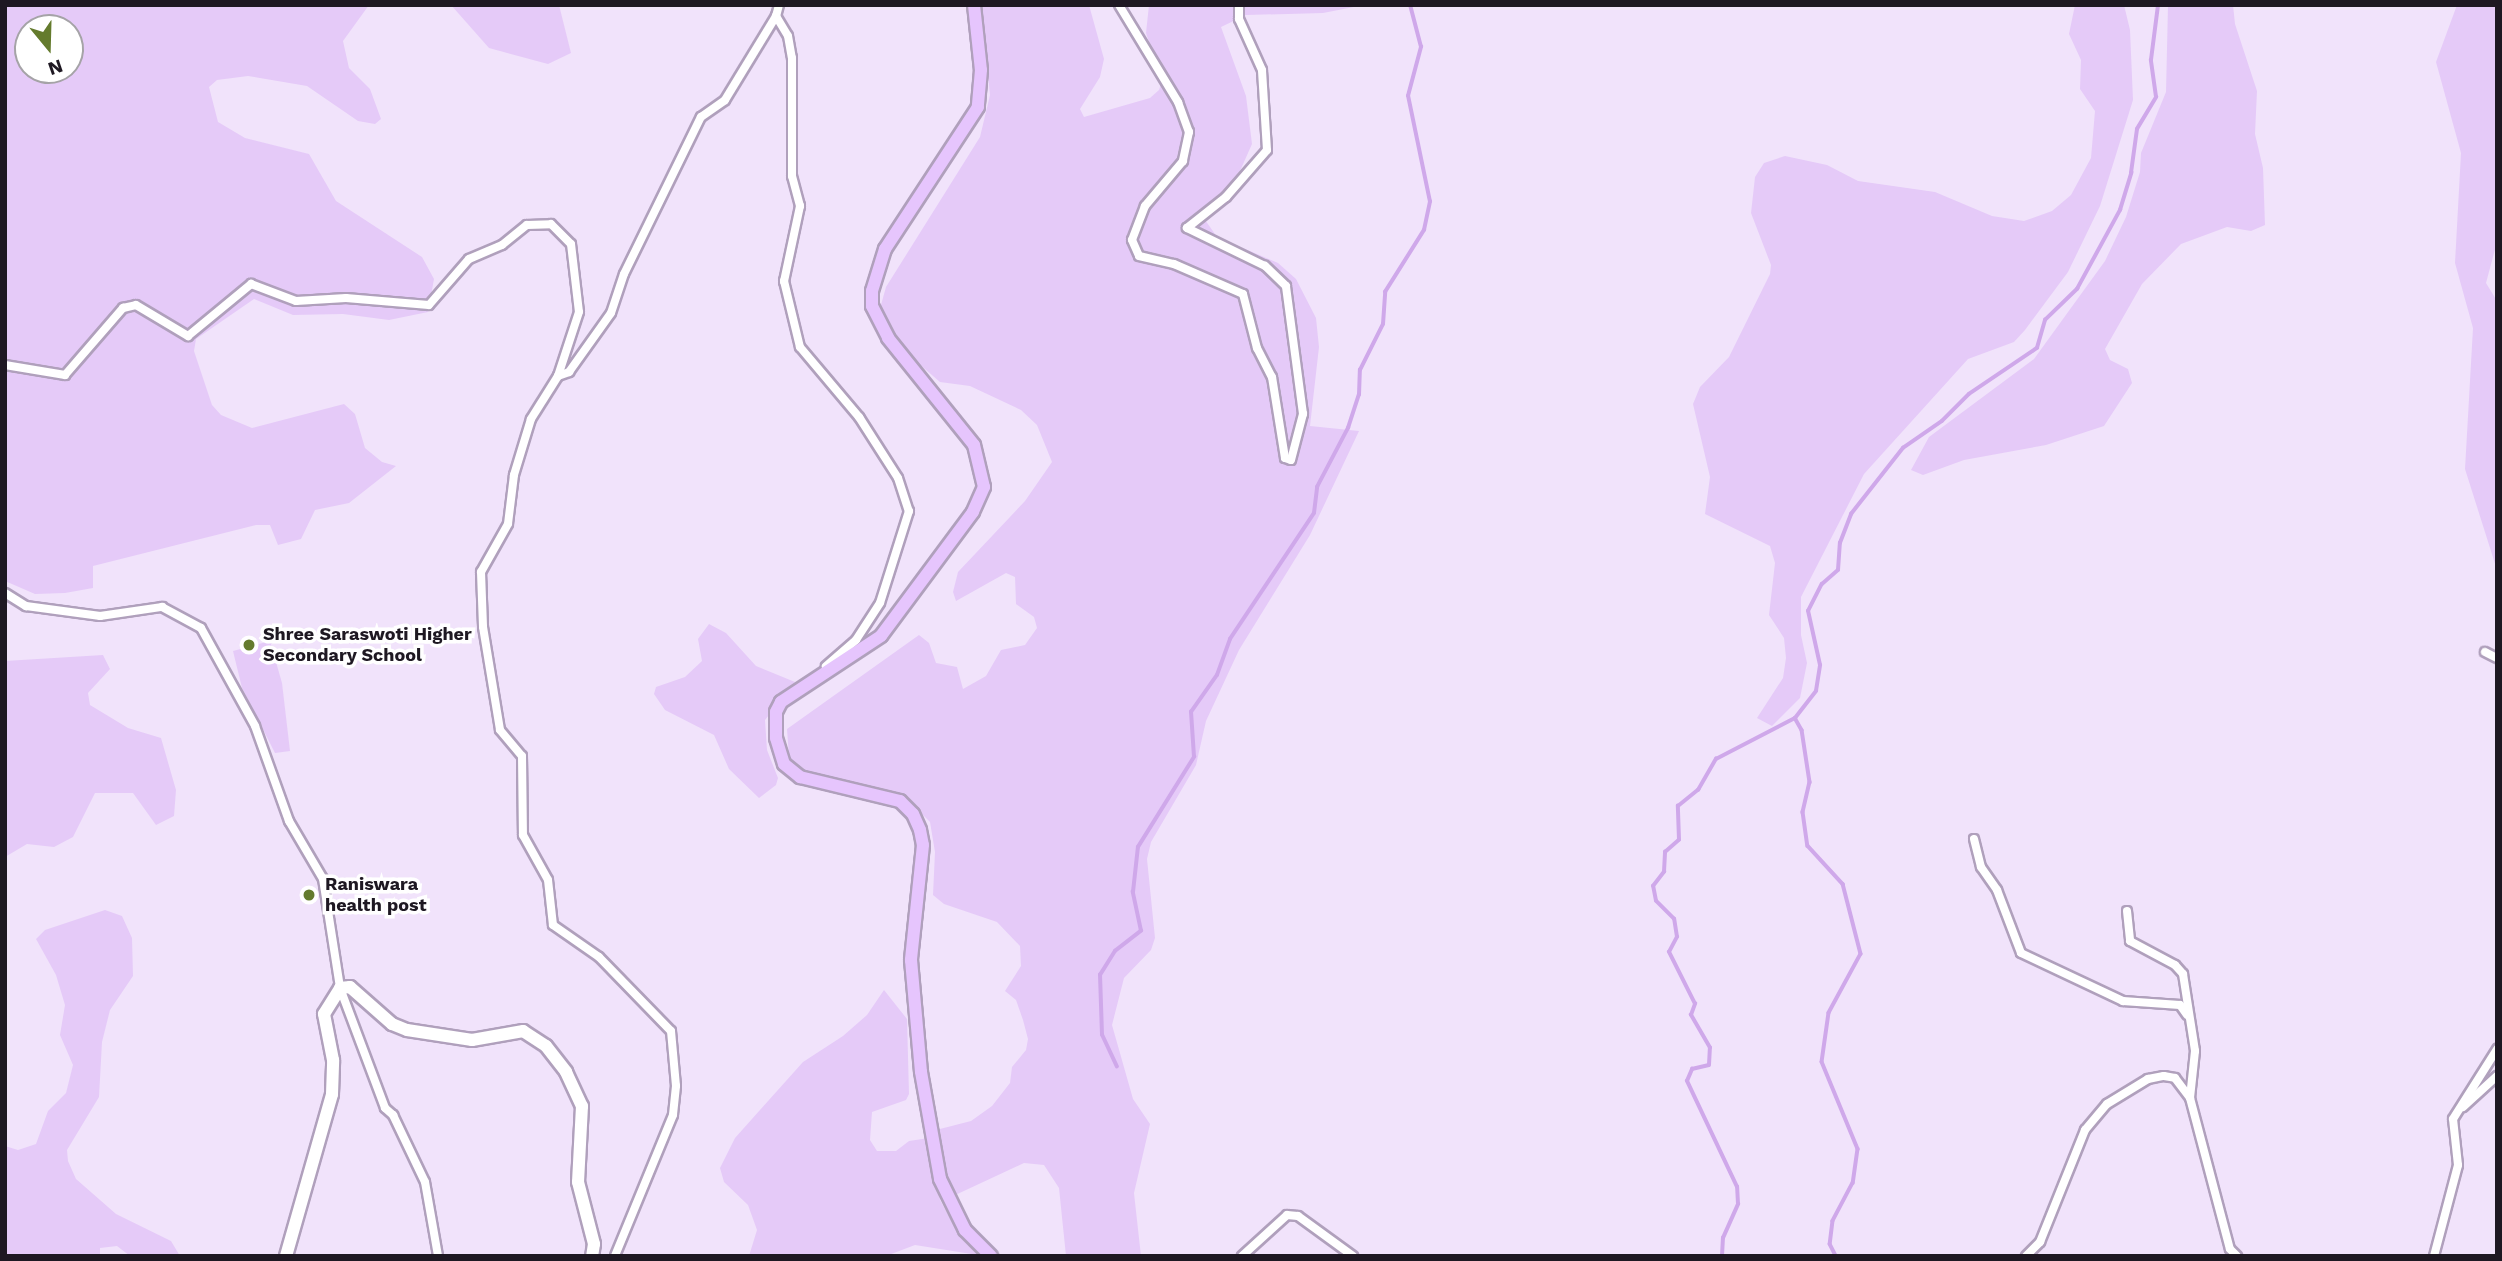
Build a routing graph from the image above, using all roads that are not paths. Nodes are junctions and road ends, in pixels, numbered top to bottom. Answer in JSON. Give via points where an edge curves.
{"nodes":[{"id":1,"x":779,"y":5,"type":"edge"},
{"id":2,"x":974,"y":5,"type":"edge"},
{"id":3,"x":1119,"y":5,"type":"edge"},
{"id":4,"x":1239,"y":5,"type":"edge"},
{"id":5,"x":776,"y":16,"type":"junction"},
{"id":6,"x":5,"y":365,"type":"edge"},
{"id":7,"x":558,"y":376,"type":"junction"},
{"id":8,"x":5,"y":593,"type":"edge"},
{"id":9,"x":2485,"y":652,"type":"dead end"},
{"id":10,"x":2497,"y":658,"type":"edge"},
{"id":11,"x":814,"y":677,"type":"junction"},
{"id":12,"x":1974,"y":839,"type":"dead end"},
{"id":13,"x":2127,"y":911,"type":"dead end"},
{"id":14,"x":340,"y":988,"type":"junction"},
{"id":15,"x":2187,"y":1015,"type":"junction"},
{"id":16,"x":2497,"y":1049,"type":"edge"},
{"id":17,"x":2497,"y":1076,"type":"edge"},
{"id":18,"x":2190,"y":1098,"type":"junction"},
{"id":19,"x":2458,"y":1111,"type":"junction"},
{"id":20,"x":2229,"y":1252,"type":"edge"},
{"id":21,"x":286,"y":1256,"type":"edge"},
{"id":22,"x":438,"y":1256,"type":"edge"},
{"id":23,"x":592,"y":1256,"type":"edge"},
{"id":24,"x":615,"y":1256,"type":"edge"},
{"id":25,"x":991,"y":1256,"type":"edge"},
{"id":26,"x":1242,"y":1256,"type":"edge"},
{"id":27,"x":1353,"y":1256,"type":"edge"},
{"id":28,"x":2026,"y":1256,"type":"edge"},
{"id":29,"x":2237,"y":1256,"type":"edge"},
{"id":30,"x":2434,"y":1256,"type":"edge"}],
"edges":[{"from":1,"to":5,"type":"street"},
{"from":2,"to":11,"type":"main road","via":[[982,89],[978,107],[885,249],[872,291],[878,324],[974,444],[984,486],[972,512],[881,636]]},
{"from":3,"to":4,"type":"street","via":[[1178,102],[1189,132],[1183,161],[1145,206],[1132,240],[1139,256],[1174,264],[1244,294],[1257,348],[1272,377],[1285,458],[1291,460],[1303,414],[1286,286],[1265,266],[1187,228],[1226,197],[1267,150],[1262,69],[1240,19]]},
{"from":5,"to":7,"type":"street","via":[[725,100],[701,117],[624,274],[611,313],[569,372]]},
{"from":5,"to":11,"type":"street","via":[[788,37],[792,58],[792,176],[800,205],[784,281],[800,347],[859,417],[898,478],[909,510],[880,603],[856,640]]},
{"from":6,"to":7,"type":"street","via":[[65,375],[123,308],[136,305],[188,336],[251,284],[296,301],[346,298],[429,305],[469,259],[540,222],[551,224],[571,244],[579,312]]},
{"from":7,"to":24,"type":"street","via":[[531,419],[514,475],[508,524],[481,572],[483,627],[500,730],[522,756],[523,835],[548,880],[553,925],[599,957],[671,1031],[676,1086],[673,1115]]},
{"from":8,"to":14,"type":"street","via":[[26,606],[100,616],[162,607],[201,628],[255,726],[289,821],[323,879]]},
{"from":9,"to":10,"type":"street"},
{"from":11,"to":25,"type":"main road","via":[[776,712],[776,738],[784,764],[800,776],[901,802],[920,830],[923,845],[911,960],[921,1072],[940,1179],[965,1230]]},
{"from":12,"to":15,"type":"street","via":[[2021,953],[2123,1001],[2180,1005]]},
{"from":13,"to":15,"type":"street","via":[[2130,941],[2183,974]]},
{"from":14,"to":21,"type":"main road","via":[[324,1014],[332,1050],[332,1094]]},
{"from":14,"to":22,"type":"street","via":[[385,1108],[425,1182]]},
{"from":14,"to":23,"type":"main road","via":[[350,987],[386,1019],[407,1030],[472,1040],[523,1031],[540,1041],[566,1072],[582,1106],[578,1182],[594,1244]]},
{"from":15,"to":18,"type":"street","via":[[2195,1051]]},
{"from":16,"to":19,"type":"street"},
{"from":17,"to":19,"type":"street"},
{"from":18,"to":20,"type":"street"},
{"from":18,"to":28,"type":"street","via":[[2175,1078],[2164,1076],[2148,1079],[2107,1104],[2085,1130],[2040,1242]]},
{"from":19,"to":30,"type":"street","via":[[2454,1119],[2458,1165]]},
{"from":20,"to":29,"type":"street"},
{"from":26,"to":27,"type":"street","via":[[1287,1215],[1298,1216]]}]}
